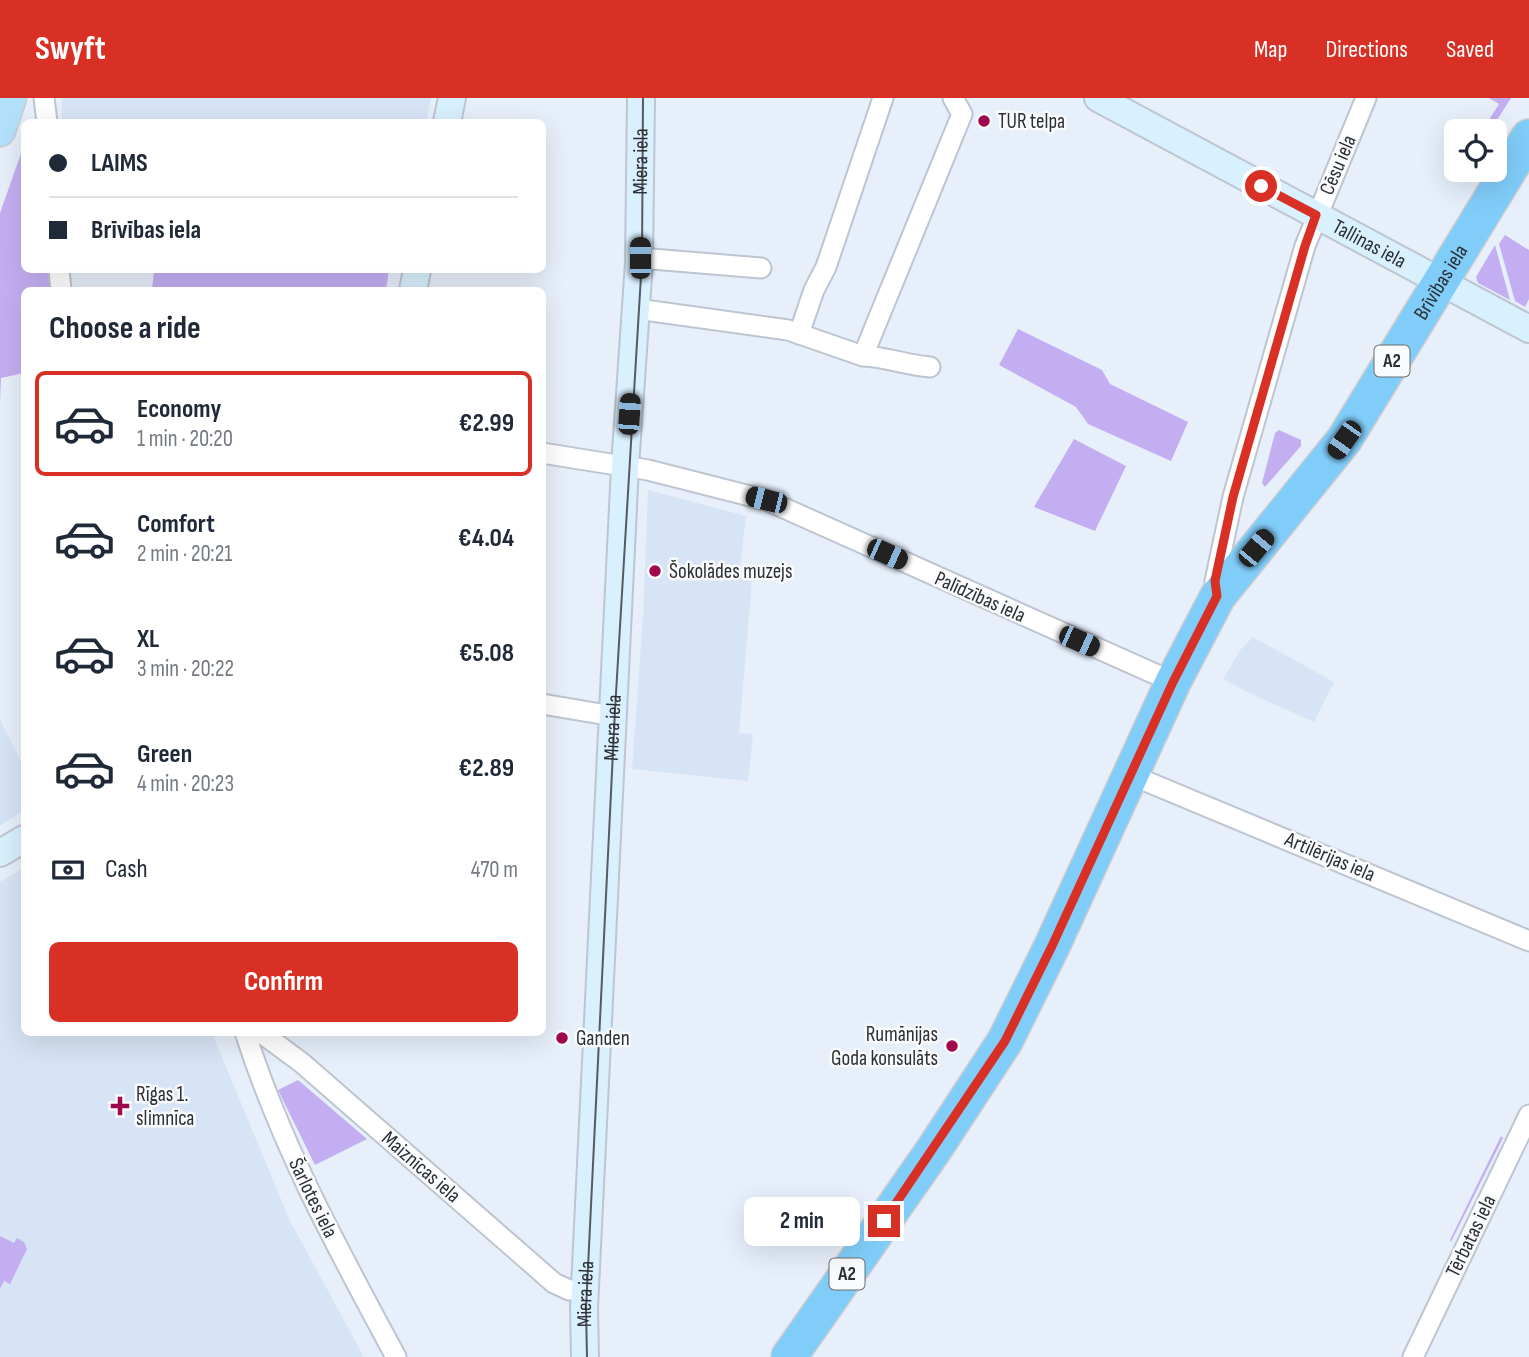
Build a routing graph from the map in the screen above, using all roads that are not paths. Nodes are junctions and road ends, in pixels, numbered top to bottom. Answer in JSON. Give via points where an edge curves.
{"nodes":[{"id":1,"x":11,"y":98,"type":"edge"},
{"id":2,"x":44,"y":98,"type":"edge"},
{"id":3,"x":452,"y":98,"type":"edge"},
{"id":4,"x":640,"y":98,"type":"edge"},
{"id":5,"x":883,"y":98,"type":"edge"},
{"id":6,"x":953,"y":98,"type":"edge"},
{"id":7,"x":1098,"y":98,"type":"edge"},
{"id":8,"x":1366,"y":98,"type":"edge"},
{"id":9,"x":47,"y":119,"type":"edge"},
{"id":10,"x":448,"y":119,"type":"edge"},
{"id":11,"x":0,"y":131,"type":"edge"},
{"id":12,"x":1529,"y":137,"type":"edge"},
{"id":13,"x":1316,"y":215,"type":"junction"},
{"id":14,"x":640,"y":258,"type":"junction"},
{"id":15,"x":761,"y":268,"type":"dead end"},
{"id":16,"x":1441,"y":283,"type":"junction"},
{"id":17,"x":636,"y":309,"type":"junction"},
{"id":18,"x":1529,"y":329,"type":"edge"},
{"id":19,"x":799,"y":334,"type":"junction"},
{"id":20,"x":863,"y":356,"type":"junction"},
{"id":21,"x":930,"y":367,"type":"dead end"},
{"id":22,"x":546,"y":454,"type":"edge"},
{"id":23,"x":625,"y":466,"type":"junction"},
{"id":24,"x":1217,"y":596,"type":"junction"},
{"id":25,"x":1173,"y":682,"type":"junction"},
{"id":26,"x":546,"y":705,"type":"edge"},
{"id":27,"x":613,"y":716,"type":"junction"},
{"id":28,"x":1131,"y":775,"type":"junction"},
{"id":29,"x":21,"y":841,"type":"edge"},
{"id":30,"x":0,"y":853,"type":"edge"},
{"id":31,"x":1529,"y":941,"type":"edge"},
{"id":32,"x":246,"y":1036,"type":"edge"},
{"id":33,"x":265,"y":1036,"type":"edge"},
{"id":34,"x":1529,"y":1115,"type":"edge"},
{"id":35,"x":585,"y":1290,"type":"junction"},
{"id":36,"x":396,"y":1357,"type":"edge"},
{"id":37,"x":585,"y":1357,"type":"edge"},
{"id":38,"x":789,"y":1357,"type":"edge"},
{"id":39,"x":1413,"y":1357,"type":"edge"}],
"edges":[{"from":1,"to":11,"type":"main road"},
{"from":2,"to":9,"type":"street"},
{"from":3,"to":10,"type":"street"},
{"from":4,"to":14,"type":"street","name":"Miera iela"},
{"from":5,"to":19,"type":"street"},
{"from":6,"to":20,"type":"street","via":[[962,114]]},
{"from":7,"to":13,"type":"street","name":"Tallinas iela"},
{"from":8,"to":13,"type":"street","name":"Cēsu iela"},
{"from":12,"to":16,"type":"highway","name":"Brīvības iela","number":"A2"},
{"from":13,"to":16,"type":"street","name":"Tallinas iela"},
{"from":13,"to":24,"type":"street","name":"Cēsu iela","via":[[1233,497],[1215,581]]},
{"from":14,"to":15,"type":"street"},
{"from":14,"to":17,"type":"street","name":"Miera iela"},
{"from":16,"to":18,"type":"street","name":"Tallinas iela"},
{"from":16,"to":24,"type":"highway","name":"Brīvības iela","number":"A2","via":[[1328,461]]},
{"from":17,"to":19,"type":"street"},
{"from":17,"to":23,"type":"street","name":"Miera iela"},
{"from":19,"to":20,"type":"street"},
{"from":20,"to":21,"type":"street"},
{"from":22,"to":23,"type":"street","name":"Palīdzības iela"},
{"from":23,"to":25,"type":"street","name":"Palīdzības iela","via":[[766,500]]},
{"from":23,"to":27,"type":"street","name":"Miera iela"},
{"from":24,"to":25,"type":"highway","name":"Brīvības iela","number":"A2"},
{"from":25,"to":28,"type":"highway","name":"Brīvības iela","number":"A2"},
{"from":26,"to":27,"type":"street"},
{"from":27,"to":35,"type":"street","name":"Miera iela"},
{"from":28,"to":31,"type":"street","name":"Artilērijas iela"},
{"from":28,"to":38,"type":"highway","name":"Brīvības iela","number":"A2","via":[[1005,1041]]},
{"from":29,"to":30,"type":"street"},
{"from":32,"to":36,"type":"street","name":"Šarlotes iela","via":[[262,1086],[308,1191]]},
{"from":33,"to":35,"type":"street","name":"Maiznīcas iela","via":[[554,1283],[569,1290]]},
{"from":34,"to":39,"type":"street","name":"Tērbatas iela"},
{"from":35,"to":37,"type":"street","name":"Miera iela"}]}
